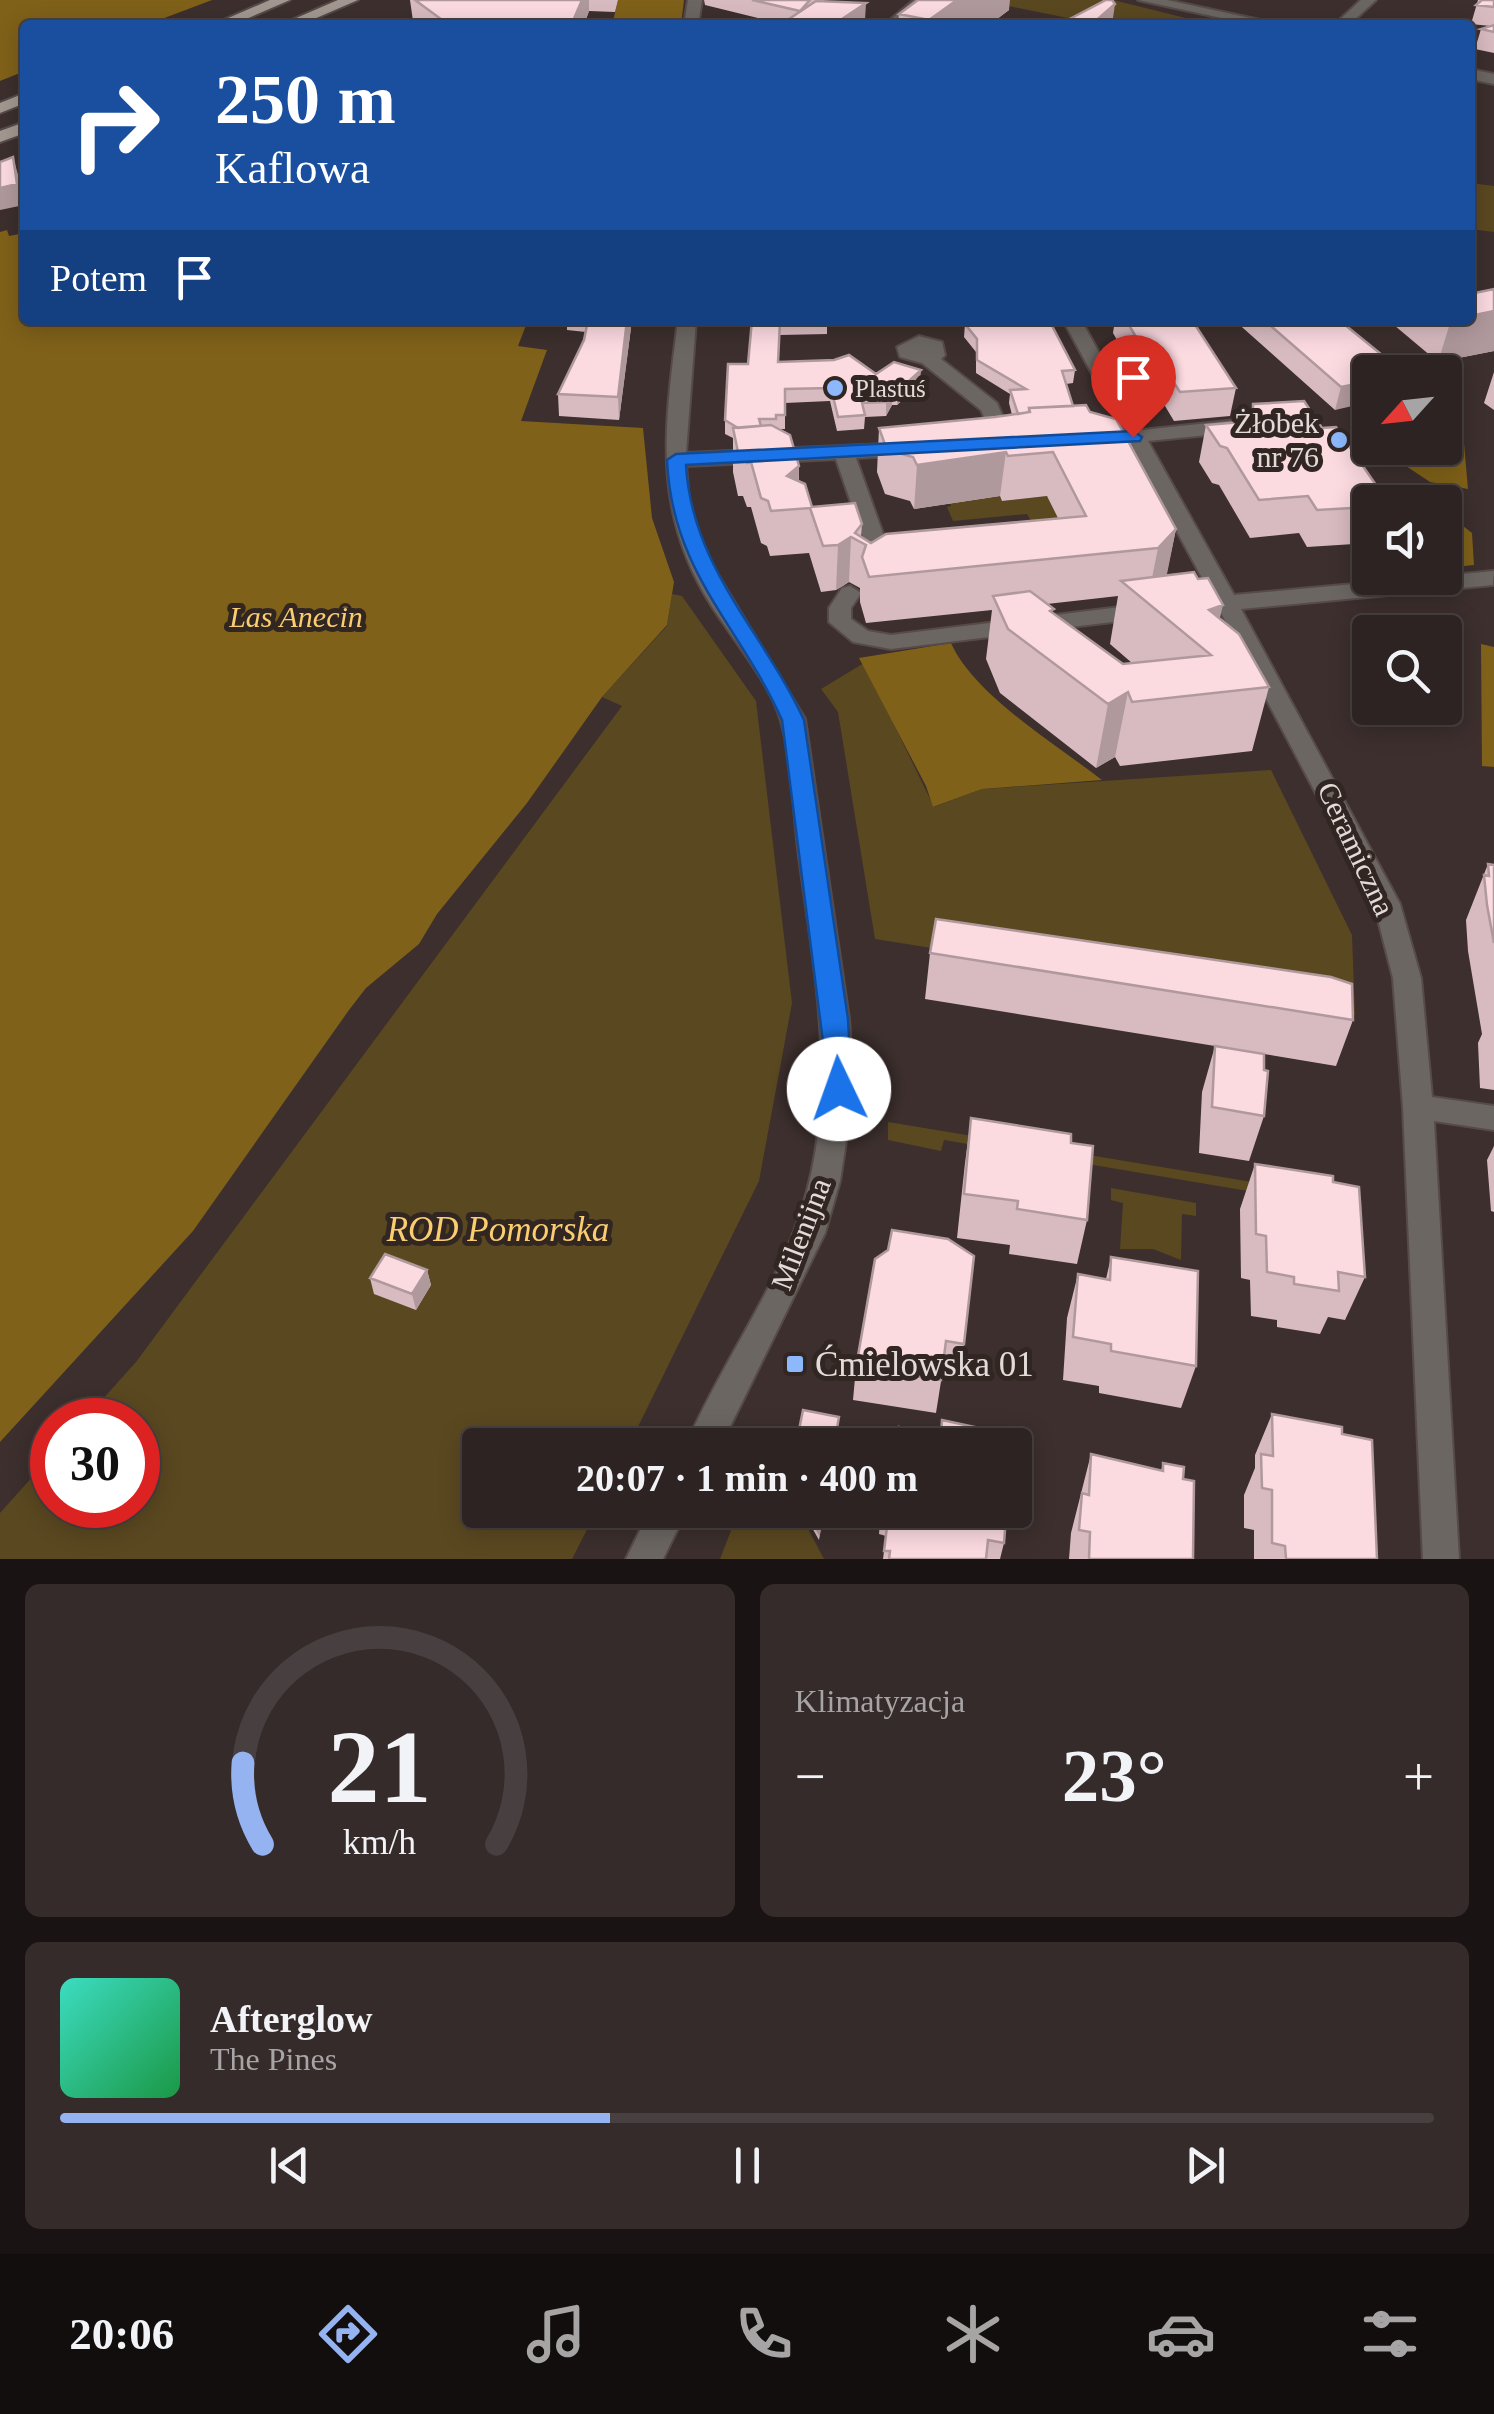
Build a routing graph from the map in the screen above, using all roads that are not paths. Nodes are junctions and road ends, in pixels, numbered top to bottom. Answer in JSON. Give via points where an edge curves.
{"nodes":[{"id":1,"x":283,"y":0,"type":"edge"},
{"id":2,"x":350,"y":0,"type":"edge"},
{"id":3,"x":923,"y":0,"type":"edge"},
{"id":4,"x":1146,"y":0,"type":"edge"},
{"id":5,"x":1370,"y":0,"type":"edge"},
{"id":6,"x":1200,"y":12,"type":"junction"},
{"id":7,"x":232,"y":20,"type":"edge"},
{"id":8,"x":300,"y":20,"type":"edge"},
{"id":9,"x":897,"y":20,"type":"edge"},
{"id":10,"x":1223,"y":20,"type":"edge"},
{"id":11,"x":1247,"y":20,"type":"edge"},
{"id":12,"x":1347,"y":20,"type":"edge"},
{"id":13,"x":687,"y":325,"type":"edge"},
{"id":14,"x":902,"y":325,"type":"edge"},
{"id":15,"x":1075,"y":325,"type":"edge"},
{"id":16,"x":1262,"y":423,"type":"edge"},
{"id":17,"x":1133,"y":437,"type":"junction"},
{"id":18,"x":1090,"y":439,"type":"edge"},
{"id":19,"x":1004,"y":443,"type":"edge"},
{"id":20,"x":933,"y":447,"type":"edge"},
{"id":21,"x":844,"y":452,"type":"junction"},
{"id":22,"x":676,"y":460,"type":"junction"},
{"id":23,"x":862,"y":516,"type":"junction"},
{"id":24,"x":893,"y":524,"type":"dead end"},
{"id":25,"x":1494,"y":578,"type":"edge"},
{"id":26,"x":1225,"y":604,"type":"junction"},
{"id":27,"x":1418,"y":1106,"type":"junction"},
{"id":28,"x":1494,"y":1118,"type":"edge"},
{"id":29,"x":711,"y":1428,"type":"edge"},
{"id":30,"x":660,"y":1528,"type":"edge"},
{"id":31,"x":644,"y":1559,"type":"edge"},
{"id":32,"x":1442,"y":1559,"type":"edge"}],
"edges":[{"from":1,"to":7,"type":"main road"},
{"from":2,"to":8,"type":"main road"},
{"from":3,"to":9,"type":"street"},
{"from":4,"to":6,"type":"street"},
{"from":5,"to":12,"type":"street"},
{"from":6,"to":10,"type":"street"},
{"from":6,"to":11,"type":"street"},
{"from":13,"to":22,"type":"street","name":"Milenijna"},
{"from":14,"to":19,"type":"street","via":[[920,350],[990,407]]},
{"from":15,"to":17,"type":"street","name":"Ceramiczna"},
{"from":16,"to":17,"type":"street"},
{"from":17,"to":18,"type":"street"},
{"from":17,"to":26,"type":"street","name":"Ceramiczna"},
{"from":20,"to":21,"type":"street"},
{"from":21,"to":22,"type":"street"},
{"from":21,"to":23,"type":"street"},
{"from":22,"to":29,"type":"street","name":"Milenijna","via":[[693,549],[793,720],[839,1089],[826,1181],[808,1232]]},
{"from":23,"to":24,"type":"street","via":[[878,526]]},
{"from":23,"to":26,"type":"street","via":[[882,562],[840,608],[840,622],[862,636],[891,642]]},
{"from":25,"to":26,"type":"street"},
{"from":26,"to":27,"type":"street","name":"Ceramiczna","via":[[1387,904],[1407,978]]},
{"from":27,"to":28,"type":"street"},
{"from":27,"to":32,"type":"street","name":"Ceramiczna"},
{"from":30,"to":31,"type":"street"}]}
